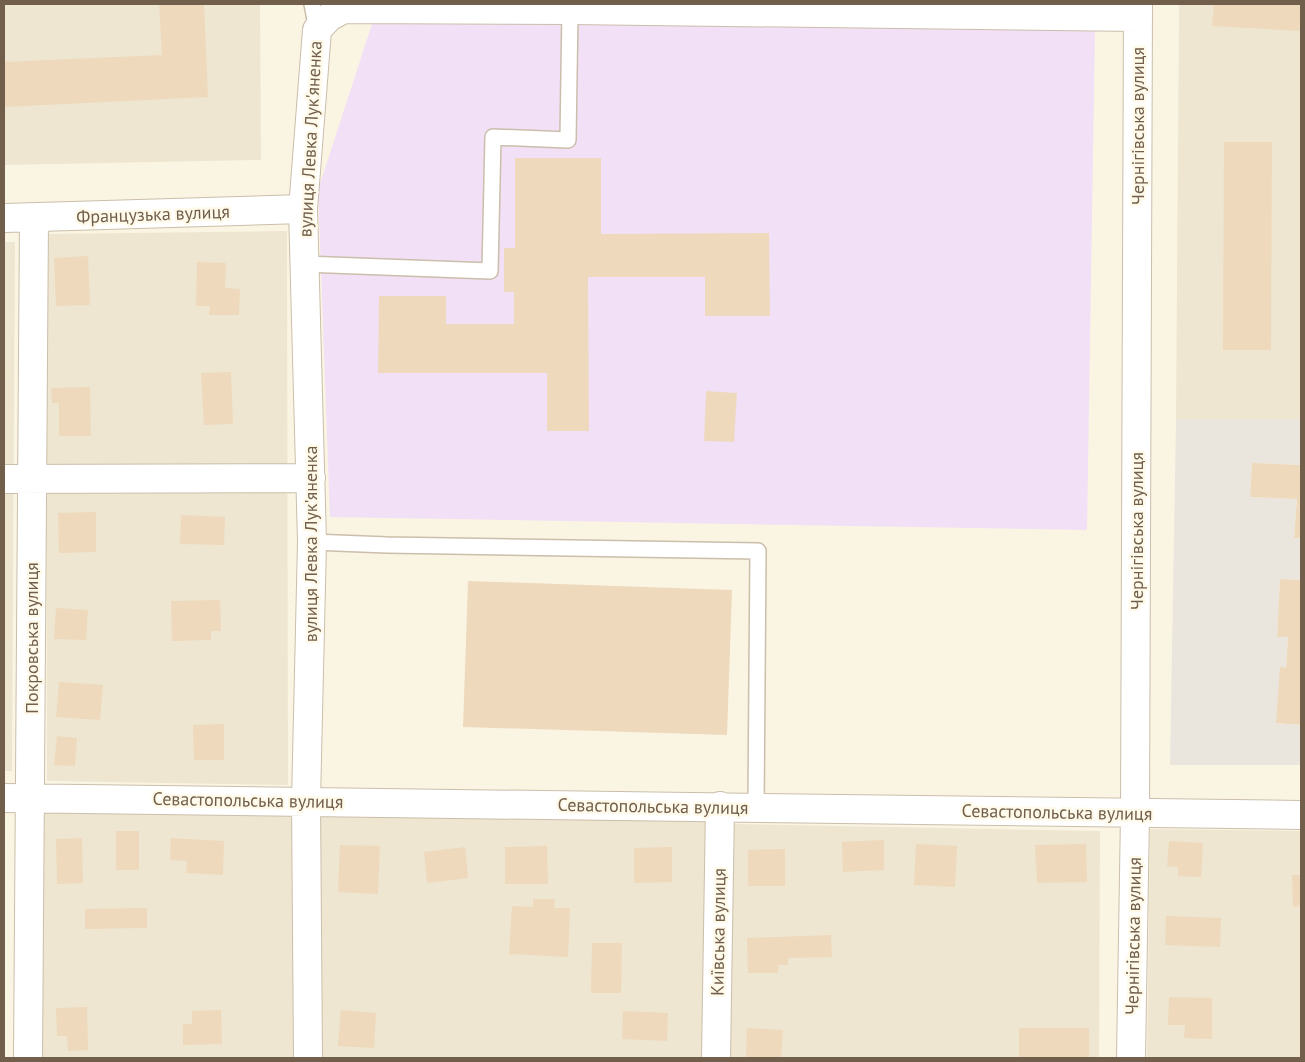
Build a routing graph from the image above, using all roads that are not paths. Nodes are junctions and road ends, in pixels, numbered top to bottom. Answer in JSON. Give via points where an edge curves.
{"nodes":[{"id":1,"x":312,"y":4,"type":"edge"},
{"id":2,"x":570,"y":10,"type":"junction"},
{"id":3,"x":1138,"y":10,"type":"edge"},
{"id":4,"x":317,"y":30,"type":"junction"},
{"id":5,"x":303,"y":209,"type":"junction"},
{"id":6,"x":4,"y":218,"type":"edge"},
{"id":7,"x":34,"y":218,"type":"junction"},
{"id":8,"x":304,"y":264,"type":"junction"},
{"id":9,"x":32,"y":478,"type":"junction"},
{"id":10,"x":311,"y":478,"type":"junction"},
{"id":11,"x":4,"y":479,"type":"edge"},
{"id":12,"x":312,"y":542,"type":"junction"},
{"id":13,"x":4,"y":798,"type":"edge"},
{"id":14,"x":30,"y":798,"type":"junction"},
{"id":15,"x":306,"y":801,"type":"junction"},
{"id":16,"x":720,"y":806,"type":"junction"},
{"id":17,"x":756,"y":808,"type":"junction"},
{"id":18,"x":1135,"y":814,"type":"junction"},
{"id":19,"x":1301,"y":815,"type":"edge"},
{"id":20,"x":28,"y":1058,"type":"edge"},
{"id":21,"x":308,"y":1058,"type":"edge"},
{"id":22,"x":716,"y":1058,"type":"edge"},
{"id":23,"x":1131,"y":1058,"type":"edge"}],
"edges":[{"from":1,"to":4,"type":"lane"},
{"from":2,"to":3,"type":"street"},
{"from":2,"to":4,"type":"street","via":[[344,9],[329,17]]},
{"from":2,"to":8,"type":"lane","via":[[568,140],[493,137],[490,271]]},
{"from":3,"to":18,"type":"street","name":"Чернігівська вулиця"},
{"from":4,"to":5,"type":"street","name":"вулиця Левка Лук'яненка"},
{"from":5,"to":7,"type":"street","name":"Французька вулиця"},
{"from":5,"to":8,"type":"street","name":"вулиця Левка Лук'яненка"},
{"from":6,"to":7,"type":"street","name":"Французька вулиця"},
{"from":7,"to":9,"type":"street","name":"Покровська вулиця"},
{"from":8,"to":10,"type":"street","name":"вулиця Левка Лук'яненка"},
{"from":9,"to":10,"type":"street"},
{"from":9,"to":11,"type":"street"},
{"from":9,"to":14,"type":"street","name":"Покровська вулиця"},
{"from":10,"to":12,"type":"street","name":"вулиця Левка Лук'яненка"},
{"from":12,"to":15,"type":"street","name":"вулиця Левка Лук'яненка"},
{"from":12,"to":17,"type":"lane","via":[[758,552]]},
{"from":13,"to":14,"type":"street","name":"Севастопольська вулиця"},
{"from":14,"to":15,"type":"street","name":"Севастопольська вулиця"},
{"from":14,"to":20,"type":"street","name":"Покровська вулиця"},
{"from":15,"to":16,"type":"street","name":"Севастопольська вулиця"},
{"from":15,"to":21,"type":"street","name":"вулиця Левка Лук'яненка"},
{"from":16,"to":17,"type":"street","name":"Севастопольська вулиця"},
{"from":16,"to":22,"type":"street","name":"Київська вулиця"},
{"from":17,"to":18,"type":"street","name":"Севастопольська вулиця"},
{"from":18,"to":19,"type":"street","name":"Севастопольська вулиця"},
{"from":18,"to":23,"type":"street","name":"Чернігівська вулиця"}]}
